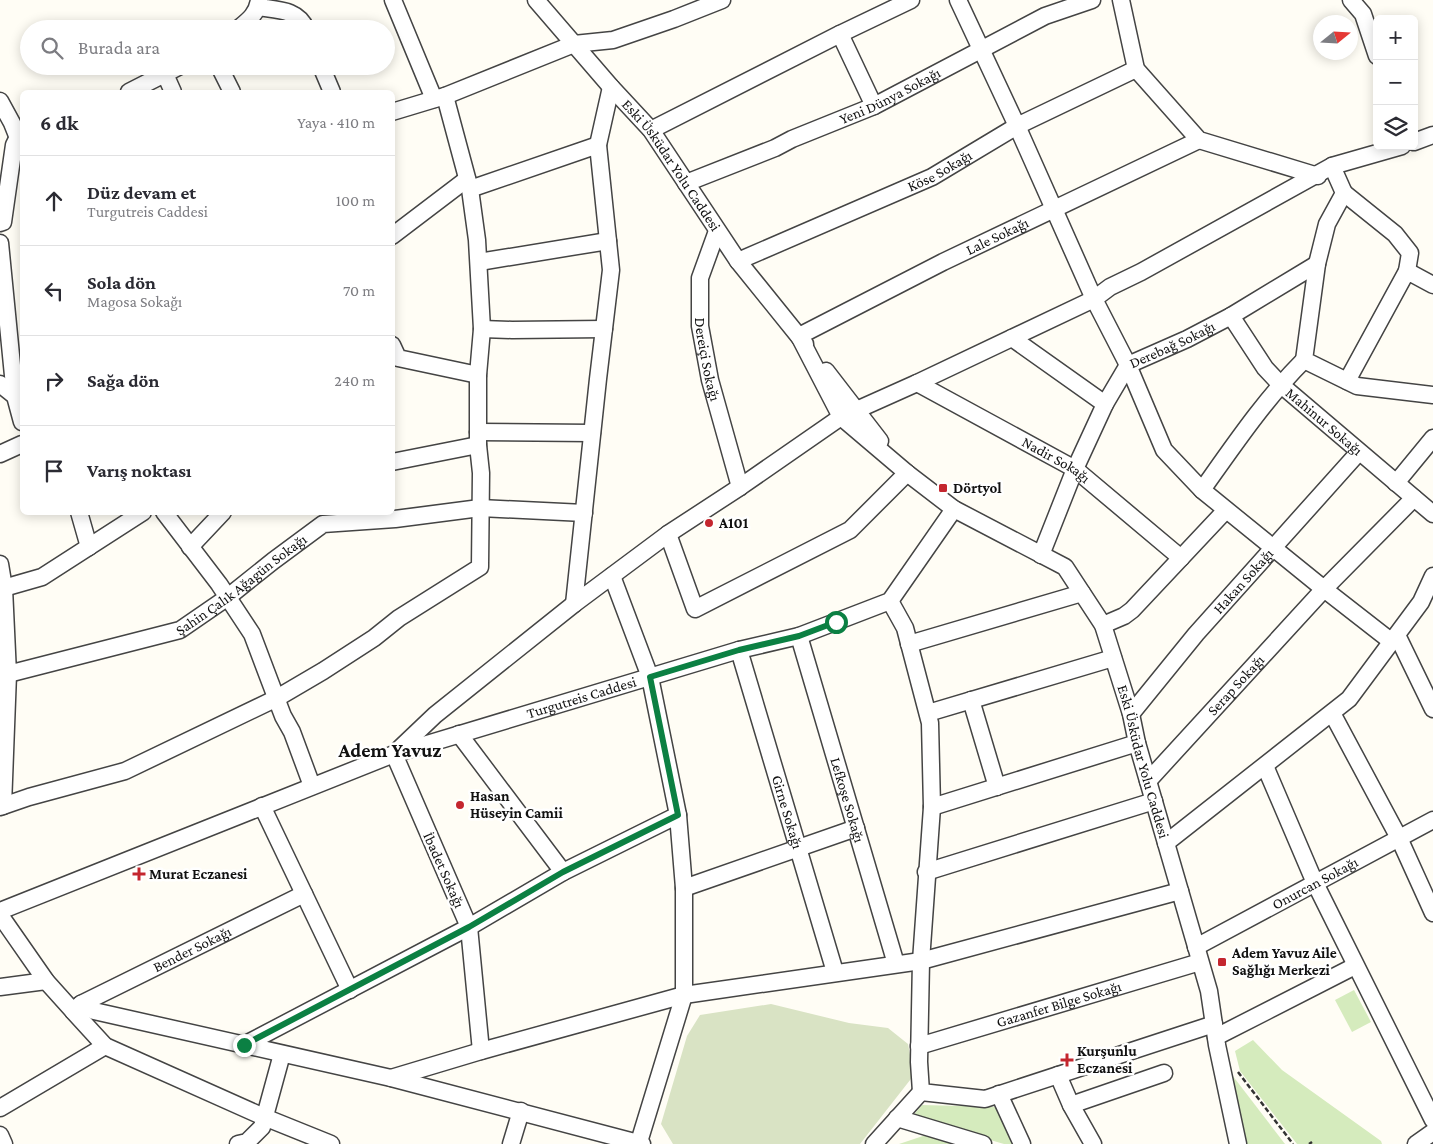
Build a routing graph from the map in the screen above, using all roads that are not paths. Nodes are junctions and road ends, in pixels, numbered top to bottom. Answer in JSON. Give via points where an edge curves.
{"nodes":[{"id":1,"x":536,"y":0,"type":"edge"},
{"id":2,"x":722,"y":0,"type":"edge"},
{"id":3,"x":910,"y":0,"type":"edge"},
{"id":4,"x":958,"y":0,"type":"edge"},
{"id":5,"x":1092,"y":0,"type":"edge"},
{"id":6,"x":1121,"y":0,"type":"edge"},
{"id":7,"x":1351,"y":0,"type":"edge"},
{"id":8,"x":396,"y":1,"type":"edge"},
{"id":9,"x":259,"y":3,"type":"edge"},
{"id":10,"x":248,"y":20,"type":"edge"},
{"id":11,"x":300,"y":20,"type":"edge"},
{"id":12,"x":840,"y":34,"type":"junction"},
{"id":13,"x":574,"y":44,"type":"junction"},
{"id":14,"x":1373,"y":44,"type":"edge"},
{"id":15,"x":981,"y":49,"type":"junction"},
{"id":16,"x":1136,"y":69,"type":"junction"},
{"id":17,"x":163,"y":75,"type":"edge"},
{"id":18,"x":165,"y":75,"type":"edge"},
{"id":19,"x":224,"y":75,"type":"edge"},
{"id":20,"x":325,"y":75,"type":"edge"},
{"id":21,"x":611,"y":87,"type":"junction"},
{"id":22,"x":133,"y":90,"type":"edge"},
{"id":23,"x":172,"y":90,"type":"edge"},
{"id":24,"x":231,"y":90,"type":"edge"},
{"id":25,"x":331,"y":90,"type":"edge"},
{"id":26,"x":439,"y":97,"type":"junction"},
{"id":27,"x":1,"y":103,"type":"edge"},
{"id":28,"x":874,"y":106,"type":"junction"},
{"id":29,"x":395,"y":111,"type":"edge"},
{"id":30,"x":1017,"y":126,"type":"junction"},
{"id":31,"x":651,"y":130,"type":"junction"},
{"id":32,"x":1433,"y":135,"type":"edge"},
{"id":33,"x":20,"y":138,"type":"edge"},
{"id":34,"x":1199,"y":140,"type":"junction"},
{"id":35,"x":1418,"y":141,"type":"edge"},
{"id":36,"x":20,"y":143,"type":"edge"},
{"id":37,"x":598,"y":145,"type":"junction"},
{"id":38,"x":1388,"y":150,"type":"edge"},
{"id":39,"x":1332,"y":166,"type":"junction"},
{"id":40,"x":1318,"y":176,"type":"junction"},
{"id":41,"x":686,"y":183,"type":"junction"},
{"id":42,"x":469,"y":184,"type":"junction"},
{"id":43,"x":1344,"y":193,"type":"junction"},
{"id":44,"x":1054,"y":210,"type":"junction"},
{"id":45,"x":2,"y":223,"type":"edge"},
{"id":46,"x":395,"y":228,"type":"edge"},
{"id":47,"x":717,"y":231,"type":"junction"},
{"id":48,"x":608,"y":241,"type":"junction"},
{"id":49,"x":0,"y":242,"type":"edge"},
{"id":50,"x":738,"y":261,"type":"junction"},
{"id":51,"x":478,"y":262,"type":"junction"},
{"id":52,"x":1317,"y":264,"type":"junction"},
{"id":53,"x":1408,"y":271,"type":"junction"},
{"id":54,"x":1433,"y":285,"type":"edge"},
{"id":55,"x":1094,"y":299,"type":"junction"},
{"id":56,"x":1231,"y":316,"type":"junction"},
{"id":57,"x":482,"y":329,"type":"junction"},
{"id":58,"x":604,"y":329,"type":"junction"},
{"id":59,"x":799,"y":336,"type":"junction"},
{"id":60,"x":1012,"y":338,"type":"junction"},
{"id":61,"x":395,"y":355,"type":"edge"},
{"id":62,"x":1304,"y":360,"type":"junction"},
{"id":63,"x":1128,"y":366,"type":"junction"},
{"id":64,"x":478,"y":375,"type":"junction"},
{"id":65,"x":1347,"y":381,"type":"junction"},
{"id":66,"x":917,"y":383,"type":"junction"},
{"id":67,"x":0,"y":384,"type":"edge"},
{"id":68,"x":1280,"y":384,"type":"junction"},
{"id":69,"x":1433,"y":395,"type":"edge"},
{"id":70,"x":15,"y":396,"type":"junction"},
{"id":71,"x":1105,"y":404,"type":"junction"},
{"id":72,"x":848,"y":414,"type":"junction"},
{"id":73,"x":20,"y":415,"type":"edge"},
{"id":74,"x":592,"y":433,"type":"junction"},
{"id":75,"x":478,"y":438,"type":"junction"},
{"id":76,"x":1433,"y":438,"type":"edge"},
{"id":77,"x":20,"y":445,"type":"edge"},
{"id":78,"x":1359,"y":452,"type":"junction"},
{"id":79,"x":0,"y":454,"type":"edge"},
{"id":80,"x":395,"y":461,"type":"edge"},
{"id":81,"x":1075,"y":469,"type":"junction"},
{"id":82,"x":907,"y":473,"type":"junction"},
{"id":83,"x":1396,"y":483,"type":"junction"},
{"id":84,"x":740,"y":487,"type":"junction"},
{"id":85,"x":1202,"y":490,"type":"junction"},
{"id":86,"x":1414,"y":498,"type":"junction"},
{"id":87,"x":480,"y":508,"type":"junction"},
{"id":88,"x":954,"y":509,"type":"junction"},
{"id":89,"x":1226,"y":510,"type":"junction"},
{"id":90,"x":584,"y":513,"type":"junction"},
{"id":91,"x":1433,"y":514,"type":"edge"},
{"id":92,"x":80,"y":515,"type":"edge"},
{"id":93,"x":138,"y":515,"type":"edge"},
{"id":94,"x":166,"y":515,"type":"edge"},
{"id":95,"x":220,"y":515,"type":"edge"},
{"id":96,"x":319,"y":518,"type":"edge"},
{"id":97,"x":668,"y":534,"type":"junction"},
{"id":98,"x":89,"y":547,"type":"junction"},
{"id":99,"x":190,"y":547,"type":"junction"},
{"id":100,"x":1273,"y":549,"type":"junction"},
{"id":101,"x":1041,"y":555,"type":"junction"},
{"id":102,"x":1181,"y":558,"type":"junction"},
{"id":103,"x":0,"y":564,"type":"edge"},
{"id":104,"x":612,"y":576,"type":"junction"},
{"id":105,"x":1433,"y":576,"type":"edge"},
{"id":106,"x":2,"y":588,"type":"edge"},
{"id":107,"x":1324,"y":589,"type":"junction"},
{"id":108,"x":1082,"y":592,"type":"junction"},
{"id":109,"x":228,"y":597,"type":"junction"},
{"id":110,"x":890,"y":601,"type":"junction"},
{"id":111,"x":574,"y":604,"type":"junction"},
{"id":112,"x":1103,"y":625,"type":"junction"},
{"id":113,"x":799,"y":636,"type":"junction"},
{"id":114,"x":1394,"y":638,"type":"junction"},
{"id":115,"x":909,"y":644,"type":"junction"},
{"id":116,"x":739,"y":650,"type":"junction"},
{"id":117,"x":1113,"y":658,"type":"junction"},
{"id":118,"x":8,"y":674,"type":"junction"},
{"id":119,"x":650,"y":677,"type":"junction"},
{"id":120,"x":277,"y":698,"type":"junction"},
{"id":121,"x":972,"y":700,"type":"junction"},
{"id":122,"x":1433,"y":709,"type":"edge"},
{"id":123,"x":928,"y":713,"type":"junction"},
{"id":124,"x":1332,"y":713,"type":"junction"},
{"id":125,"x":1131,"y":714,"type":"junction"},
{"id":126,"x":459,"y":734,"type":"junction"},
{"id":127,"x":1138,"y":743,"type":"junction"},
{"id":128,"x":394,"y":754,"type":"junction"},
{"id":129,"x":1265,"y":766,"type":"junction"},
{"id":130,"x":1148,"y":780,"type":"junction"},
{"id":131,"x":312,"y":786,"type":"junction"},
{"id":132,"x":997,"y":787,"type":"junction"},
{"id":133,"x":1154,"y":801,"type":"junction"},
{"id":134,"x":262,"y":806,"type":"junction"},
{"id":135,"x":2,"y":807,"type":"edge"},
{"id":136,"x":932,"y":807,"type":"junction"},
{"id":137,"x":678,"y":815,"type":"junction"},
{"id":138,"x":1433,"y":820,"type":"edge"},
{"id":139,"x":856,"y":828,"type":"junction"},
{"id":140,"x":1398,"y":838,"type":"junction"},
{"id":141,"x":1166,"y":843,"type":"junction"},
{"id":142,"x":798,"y":848,"type":"junction"},
{"id":143,"x":563,"y":872,"type":"junction"},
{"id":144,"x":926,"y":872,"type":"junction"},
{"id":145,"x":1315,"y":883,"type":"junction"},
{"id":146,"x":684,"y":888,"type":"junction"},
{"id":147,"x":1180,"y":891,"type":"junction"},
{"id":148,"x":304,"y":894,"type":"junction"},
{"id":149,"x":0,"y":911,"type":"edge"},
{"id":150,"x":1433,"y":913,"type":"edge"},
{"id":151,"x":0,"y":915,"type":"edge"},
{"id":152,"x":469,"y":927,"type":"junction"},
{"id":153,"x":1198,"y":955,"type":"junction"},
{"id":154,"x":920,"y":961,"type":"junction"},
{"id":155,"x":896,"y":964,"type":"junction"},
{"id":156,"x":1355,"y":966,"type":"junction"},
{"id":157,"x":835,"y":972,"type":"junction"},
{"id":158,"x":46,"y":981,"type":"junction"},
{"id":159,"x":0,"y":986,"type":"edge"},
{"id":160,"x":350,"y":990,"type":"junction"},
{"id":161,"x":684,"y":995,"type":"junction"},
{"id":162,"x":77,"y":1007,"type":"junction"},
{"id":163,"x":1215,"y":1031,"type":"junction"},
{"id":164,"x":244,"y":1045,"type":"junction"},
{"id":165,"x":105,"y":1046,"type":"junction"},
{"id":166,"x":919,"y":1046,"type":"junction"},
{"id":167,"x":481,"y":1051,"type":"junction"},
{"id":168,"x":282,"y":1054,"type":"junction"},
{"id":169,"x":1164,"y":1073,"type":"dead end"},
{"id":170,"x":1058,"y":1075,"type":"junction"},
{"id":171,"x":391,"y":1078,"type":"junction"},
{"id":172,"x":921,"y":1092,"type":"junction"},
{"id":173,"x":999,"y":1094,"type":"junction"},
{"id":174,"x":1071,"y":1105,"type":"junction"},
{"id":175,"x":0,"y":1108,"type":"edge"},
{"id":176,"x":521,"y":1112,"type":"junction"},
{"id":177,"x":264,"y":1117,"type":"junction"},
{"id":178,"x":897,"y":1118,"type":"junction"},
{"id":179,"x":1433,"y":1120,"type":"edge"},
{"id":180,"x":1433,"y":1132,"type":"edge"},
{"id":181,"x":0,"y":1135,"type":"edge"},
{"id":182,"x":641,"y":1143,"type":"edge"},
{"id":183,"x":1418,"y":1143,"type":"edge"},
{"id":184,"x":4,"y":1144,"type":"edge"},
{"id":185,"x":238,"y":1144,"type":"edge"},
{"id":186,"x":331,"y":1144,"type":"edge"},
{"id":187,"x":511,"y":1144,"type":"edge"},
{"id":188,"x":874,"y":1144,"type":"edge"},
{"id":189,"x":983,"y":1144,"type":"edge"},
{"id":190,"x":1022,"y":1144,"type":"edge"},
{"id":191,"x":1094,"y":1144,"type":"edge"},
{"id":192,"x":1238,"y":1144,"type":"edge"}],
"edges":[{"from":1,"to":13,"type":"street","name":"Eski Üsküdar Yolu Caddesi"},
{"from":2,"to":13,"type":"street","via":[[613,40]]},
{"from":3,"to":12,"type":"street"},
{"from":4,"to":15,"type":"street"},
{"from":5,"to":15,"type":"street","name":"Yeni Dünya Sokağı","via":[[1045,16]]},
{"from":6,"to":16,"type":"street"},
{"from":7,"to":14,"type":"street","via":[[1363,14]]},
{"from":8,"to":26,"type":"street"},
{"from":9,"to":10,"type":"street"},
{"from":9,"to":11,"type":"street","via":[[291,12]]},
{"from":12,"to":28,"type":"street"},
{"from":12,"to":31,"type":"street"},
{"from":13,"to":21,"type":"street","name":"Eski Üsküdar Yolu Caddesi"},
{"from":13,"to":26,"type":"street"},
{"from":15,"to":28,"type":"street","name":"Yeni Dünya Sokağı"},
{"from":15,"to":30,"type":"street"},
{"from":16,"to":30,"type":"street","name":"Köse Sokağı"},
{"from":16,"to":34,"type":"street"},
{"from":17,"to":22,"type":"street"},
{"from":18,"to":23,"type":"street"},
{"from":19,"to":24,"type":"street"},
{"from":20,"to":25,"type":"street"},
{"from":21,"to":31,"type":"street","name":"Eski Üsküdar Yolu Caddesi"},
{"from":21,"to":37,"type":"street"},
{"from":26,"to":29,"type":"street"},
{"from":26,"to":42,"type":"street"},
{"from":27,"to":33,"type":"street"},
{"from":28,"to":41,"type":"street","name":"Yeni Dünya Sokağı"},
{"from":30,"to":44,"type":"street"},
{"from":30,"to":50,"type":"street","name":"Köse Sokağı","via":[[932,177]]},
{"from":31,"to":41,"type":"street","name":"Eski Üsküdar Yolu Caddesi"},
{"from":32,"to":35,"type":"street"},
{"from":34,"to":40,"type":"street"},
{"from":34,"to":44,"type":"street","name":"Lale Sokağı"},
{"from":36,"to":45,"type":"street","via":[[14,145]]},
{"from":37,"to":42,"type":"street"},
{"from":37,"to":48,"type":"street"},
{"from":38,"to":39,"type":"street"},
{"from":39,"to":40,"type":"street"},
{"from":39,"to":43,"type":"street"},
{"from":40,"to":55,"type":"street","via":[[1110,287]]},
{"from":41,"to":47,"type":"street","name":"Eski Üsküdar Yolu Caddesi"},
{"from":42,"to":46,"type":"street"},
{"from":42,"to":51,"type":"street","via":[[478,240]]},
{"from":43,"to":52,"type":"street","via":[[1326,224]]},
{"from":43,"to":53,"type":"street","via":[[1395,234],[1410,253]]},
{"from":44,"to":55,"type":"street"},
{"from":44,"to":59,"type":"street","name":"Lale Sokağı","via":[[943,262]]},
{"from":45,"to":49,"type":"street"},
{"from":47,"to":50,"type":"street","name":"Eski Üsküdar Yolu Caddesi"},
{"from":47,"to":84,"type":"street","name":"Dereiçi Sokağı","via":[[700,278],[700,326],[710,380]]},
{"from":48,"to":51,"type":"street"},
{"from":48,"to":58,"type":"street","via":[[611,270]]},
{"from":49,"to":70,"type":"street"},
{"from":50,"to":59,"type":"street","name":"Eski Üsküdar Yolu Caddesi"},
{"from":51,"to":57,"type":"street"},
{"from":52,"to":56,"type":"street","name":"Derebağ Sokağı"},
{"from":52,"to":62,"type":"street"},
{"from":53,"to":54,"type":"street"},
{"from":53,"to":65,"type":"street"},
{"from":55,"to":60,"type":"street"},
{"from":55,"to":63,"type":"street"},
{"from":56,"to":63,"type":"street","name":"Derebağ Sokağı"},
{"from":56,"to":68,"type":"street","name":"Mahinur Sokağı","via":[[1265,368]]},
{"from":57,"to":58,"type":"street"},
{"from":57,"to":64,"type":"street"},
{"from":58,"to":74,"type":"street"},
{"from":59,"to":72,"type":"street","name":"Eski Üsküdar Yolu Caddesi"},
{"from":60,"to":66,"type":"street"},
{"from":60,"to":71,"type":"street"},
{"from":61,"to":64,"type":"street"},
{"from":62,"to":65,"type":"street"},
{"from":62,"to":68,"type":"street"},
{"from":63,"to":71,"type":"street","name":"Derebağ Sokağı"},
{"from":63,"to":85,"type":"street","via":[[1164,450]]},
{"from":64,"to":75,"type":"street"},
{"from":65,"to":69,"type":"street","via":[[1358,386]]},
{"from":66,"to":72,"type":"street"},
{"from":66,"to":81,"type":"street","name":"Nadir Sokağı"},
{"from":67,"to":70,"type":"street"},
{"from":68,"to":78,"type":"street","name":"Mahinur Sokağı"},
{"from":68,"to":85,"type":"street"},
{"from":70,"to":73,"type":"street"},
{"from":71,"to":81,"type":"street","name":"Derebağ Sokağı"},
{"from":72,"to":82,"type":"street","name":"Eski Üsküdar Yolu Caddesi"},
{"from":72,"to":84,"type":"street"},
{"from":74,"to":75,"type":"street"},
{"from":74,"to":90,"type":"street"},
{"from":75,"to":80,"type":"street"},
{"from":75,"to":87,"type":"street"},
{"from":76,"to":83,"type":"street"},
{"from":77,"to":79,"type":"street"},
{"from":78,"to":83,"type":"street","name":"Mahinur Sokağı"},
{"from":78,"to":100,"type":"street","name":"Hakan Sokağı"},
{"from":81,"to":101,"type":"street","name":"Derebağ Sokağı"},
{"from":81,"to":102,"type":"street","name":"Nadir Sokağı"},
{"from":82,"to":88,"type":"street","name":"Eski Üsküdar Yolu Caddesi"},
{"from":82,"to":97,"type":"street","via":[[850,530],[695,609]]},
{"from":83,"to":86,"type":"street","name":"Mahinur Sokağı"},
{"from":84,"to":97,"type":"street"},
{"from":85,"to":89,"type":"street"},
{"from":86,"to":91,"type":"street","name":"Mahinur Sokağı"},
{"from":86,"to":107,"type":"street","name":"Serap Sokağı"},
{"from":87,"to":90,"type":"street","name":"Şahin Çalık Ağagün Sokağı"},
{"from":87,"to":96,"type":"street","name":"Şahin Çalık Ağagün Sokağı","via":[[395,519]]},
{"from":87,"to":120,"type":"street","via":[[480,567]]},
{"from":88,"to":101,"type":"street","name":"Eski Üsküdar Yolu Caddesi"},
{"from":88,"to":110,"type":"street"},
{"from":89,"to":100,"type":"street"},
{"from":89,"to":102,"type":"street"},
{"from":90,"to":111,"type":"street"},
{"from":92,"to":98,"type":"street"},
{"from":93,"to":98,"type":"street"},
{"from":94,"to":99,"type":"street"},
{"from":95,"to":99,"type":"street"},
{"from":96,"to":109,"type":"street","name":"Şahin Çalık Ağagün Sokağı"},
{"from":97,"to":104,"type":"street"},
{"from":98,"to":106,"type":"street","via":[[42,577]]},
{"from":99,"to":109,"type":"street"},
{"from":100,"to":107,"type":"street"},
{"from":100,"to":125,"type":"street","name":"Hakan Sokağı","via":[[1196,634]]},
{"from":101,"to":108,"type":"street","name":"Eski Üsküdar Yolu Caddesi","via":[[1065,567]]},
{"from":102,"to":112,"type":"street","via":[[1132,610]]},
{"from":103,"to":106,"type":"street"},
{"from":104,"to":111,"type":"street"},
{"from":104,"to":119,"type":"street"},
{"from":105,"to":114,"type":"street","via":[[1421,602]]},
{"from":106,"to":118,"type":"street"},
{"from":107,"to":114,"type":"street"},
{"from":107,"to":130,"type":"street","name":"Serap Sokağı"},
{"from":108,"to":112,"type":"street","name":"Eski Üsküdar Yolu Caddesi"},
{"from":108,"to":115,"type":"street"},
{"from":109,"to":118,"type":"street","name":"Şahin Çalık Ağagün Sokağı","via":[[180,630]]},
{"from":109,"to":120,"type":"street","via":[[252,634]]},
{"from":110,"to":113,"type":"street","name":"Turgutreis Caddesi"},
{"from":110,"to":115,"type":"street","via":[[905,628]]},
{"from":111,"to":128,"type":"street","via":[[435,715]]},
{"from":112,"to":117,"type":"street","name":"Eski Üsküdar Yolu Caddesi"},
{"from":113,"to":116,"type":"street","name":"Turgutreis Caddesi"},
{"from":113,"to":139,"type":"street","name":"Lefkoşe Sokağı"},
{"from":114,"to":122,"type":"street"},
{"from":114,"to":124,"type":"street","via":[[1350,699]]},
{"from":115,"to":123,"type":"street"},
{"from":116,"to":119,"type":"street","name":"Turgutreis Caddesi"},
{"from":116,"to":142,"type":"street","name":"Girne Sokağı"},
{"from":117,"to":121,"type":"street"},
{"from":117,"to":125,"type":"street","name":"Eski Üsküdar Yolu Caddesi"},
{"from":118,"to":135,"type":"street"},
{"from":119,"to":126,"type":"street","name":"Turgutreis Caddesi"},
{"from":119,"to":137,"type":"street"},
{"from":120,"to":131,"type":"street"},
{"from":120,"to":135,"type":"street","via":[[125,770]]},
{"from":121,"to":123,"type":"street"},
{"from":121,"to":132,"type":"street"},
{"from":123,"to":136,"type":"street"},
{"from":124,"to":129,"type":"street"},
{"from":124,"to":140,"type":"street"},
{"from":125,"to":127,"type":"street","name":"Eski Üsküdar Yolu Caddesi"},
{"from":126,"to":128,"type":"street","name":"Turgutreis Caddesi"},
{"from":126,"to":143,"type":"street"},
{"from":127,"to":130,"type":"street","name":"Eski Üsküdar Yolu Caddesi"},
{"from":127,"to":132,"type":"street"},
{"from":128,"to":131,"type":"street","name":"Turgutreis Caddesi"},
{"from":128,"to":152,"type":"street","name":"İbadet Sokağı"},
{"from":129,"to":141,"type":"street"},
{"from":129,"to":145,"type":"street"},
{"from":130,"to":133,"type":"street","name":"Eski Üsküdar Yolu Caddesi"},
{"from":131,"to":134,"type":"street","name":"Turgutreis Caddesi"},
{"from":132,"to":136,"type":"street"},
{"from":133,"to":141,"type":"street","name":"Eski Üsküdar Yolu Caddesi"},
{"from":133,"to":144,"type":"street"},
{"from":134,"to":148,"type":"street"},
{"from":134,"to":149,"type":"street","name":"Turgutreis Caddesi"},
{"from":136,"to":144,"type":"street"},
{"from":137,"to":143,"type":"street"},
{"from":137,"to":146,"type":"street"},
{"from":138,"to":140,"type":"street","name":"Onurcan Sokağı"},
{"from":139,"to":142,"type":"street"},
{"from":139,"to":155,"type":"street","name":"Lefkoşe Sokağı"},
{"from":140,"to":145,"type":"street","name":"Onurcan Sokağı"},
{"from":140,"to":150,"type":"street"},
{"from":141,"to":147,"type":"street","name":"Eski Üsküdar Yolu Caddesi"},
{"from":142,"to":146,"type":"street"},
{"from":142,"to":157,"type":"street","name":"Girne Sokağı"},
{"from":143,"to":152,"type":"street"},
{"from":144,"to":154,"type":"street"},
{"from":145,"to":153,"type":"street","name":"Onurcan Sokağı"},
{"from":145,"to":156,"type":"street"},
{"from":146,"to":161,"type":"street"},
{"from":147,"to":153,"type":"street","name":"Eski Üsküdar Yolu Caddesi"},
{"from":147,"to":154,"type":"street"},
{"from":148,"to":160,"type":"street"},
{"from":148,"to":162,"type":"street","name":"Bender Sokağı"},
{"from":151,"to":158,"type":"street"},
{"from":152,"to":160,"type":"street"},
{"from":152,"to":167,"type":"street","name":"İbadet Sokağı"},
{"from":153,"to":163,"type":"street","name":"Eski Üsküdar Yolu Caddesi"},
{"from":153,"to":166,"type":"street","name":"Gazanfer Bilge Sokağı"},
{"from":154,"to":155,"type":"street"},
{"from":154,"to":166,"type":"street"},
{"from":155,"to":157,"type":"street"},
{"from":156,"to":163,"type":"street"},
{"from":156,"to":179,"type":"street"},
{"from":157,"to":161,"type":"street"},
{"from":158,"to":159,"type":"street"},
{"from":158,"to":162,"type":"street"},
{"from":160,"to":164,"type":"street"},
{"from":161,"to":167,"type":"street"},
{"from":161,"to":182,"type":"street"},
{"from":162,"to":164,"type":"street"},
{"from":162,"to":165,"type":"street"},
{"from":163,"to":170,"type":"street"},
{"from":163,"to":192,"type":"street","name":"Eski Üsküdar Yolu Caddesi"},
{"from":164,"to":168,"type":"street"},
{"from":165,"to":175,"type":"street"},
{"from":165,"to":177,"type":"street"},
{"from":166,"to":172,"type":"street"},
{"from":167,"to":171,"type":"street"},
{"from":168,"to":171,"type":"street"},
{"from":168,"to":177,"type":"street"},
{"from":169,"to":174,"type":"street"},
{"from":170,"to":173,"type":"street"},
{"from":170,"to":174,"type":"street"},
{"from":171,"to":176,"type":"street"},
{"from":172,"to":173,"type":"street","via":[[985,1099]]},
{"from":172,"to":178,"type":"street"},
{"from":173,"to":190,"type":"street"},
{"from":174,"to":191,"type":"street"},
{"from":176,"to":182,"type":"street"},
{"from":176,"to":187,"type":"street"},
{"from":177,"to":185,"type":"street","via":[[262,1127],[247,1142]]},
{"from":177,"to":186,"type":"street"},
{"from":178,"to":188,"type":"street"},
{"from":178,"to":189,"type":"street"},
{"from":180,"to":183,"type":"street"},
{"from":181,"to":184,"type":"street"}]}
